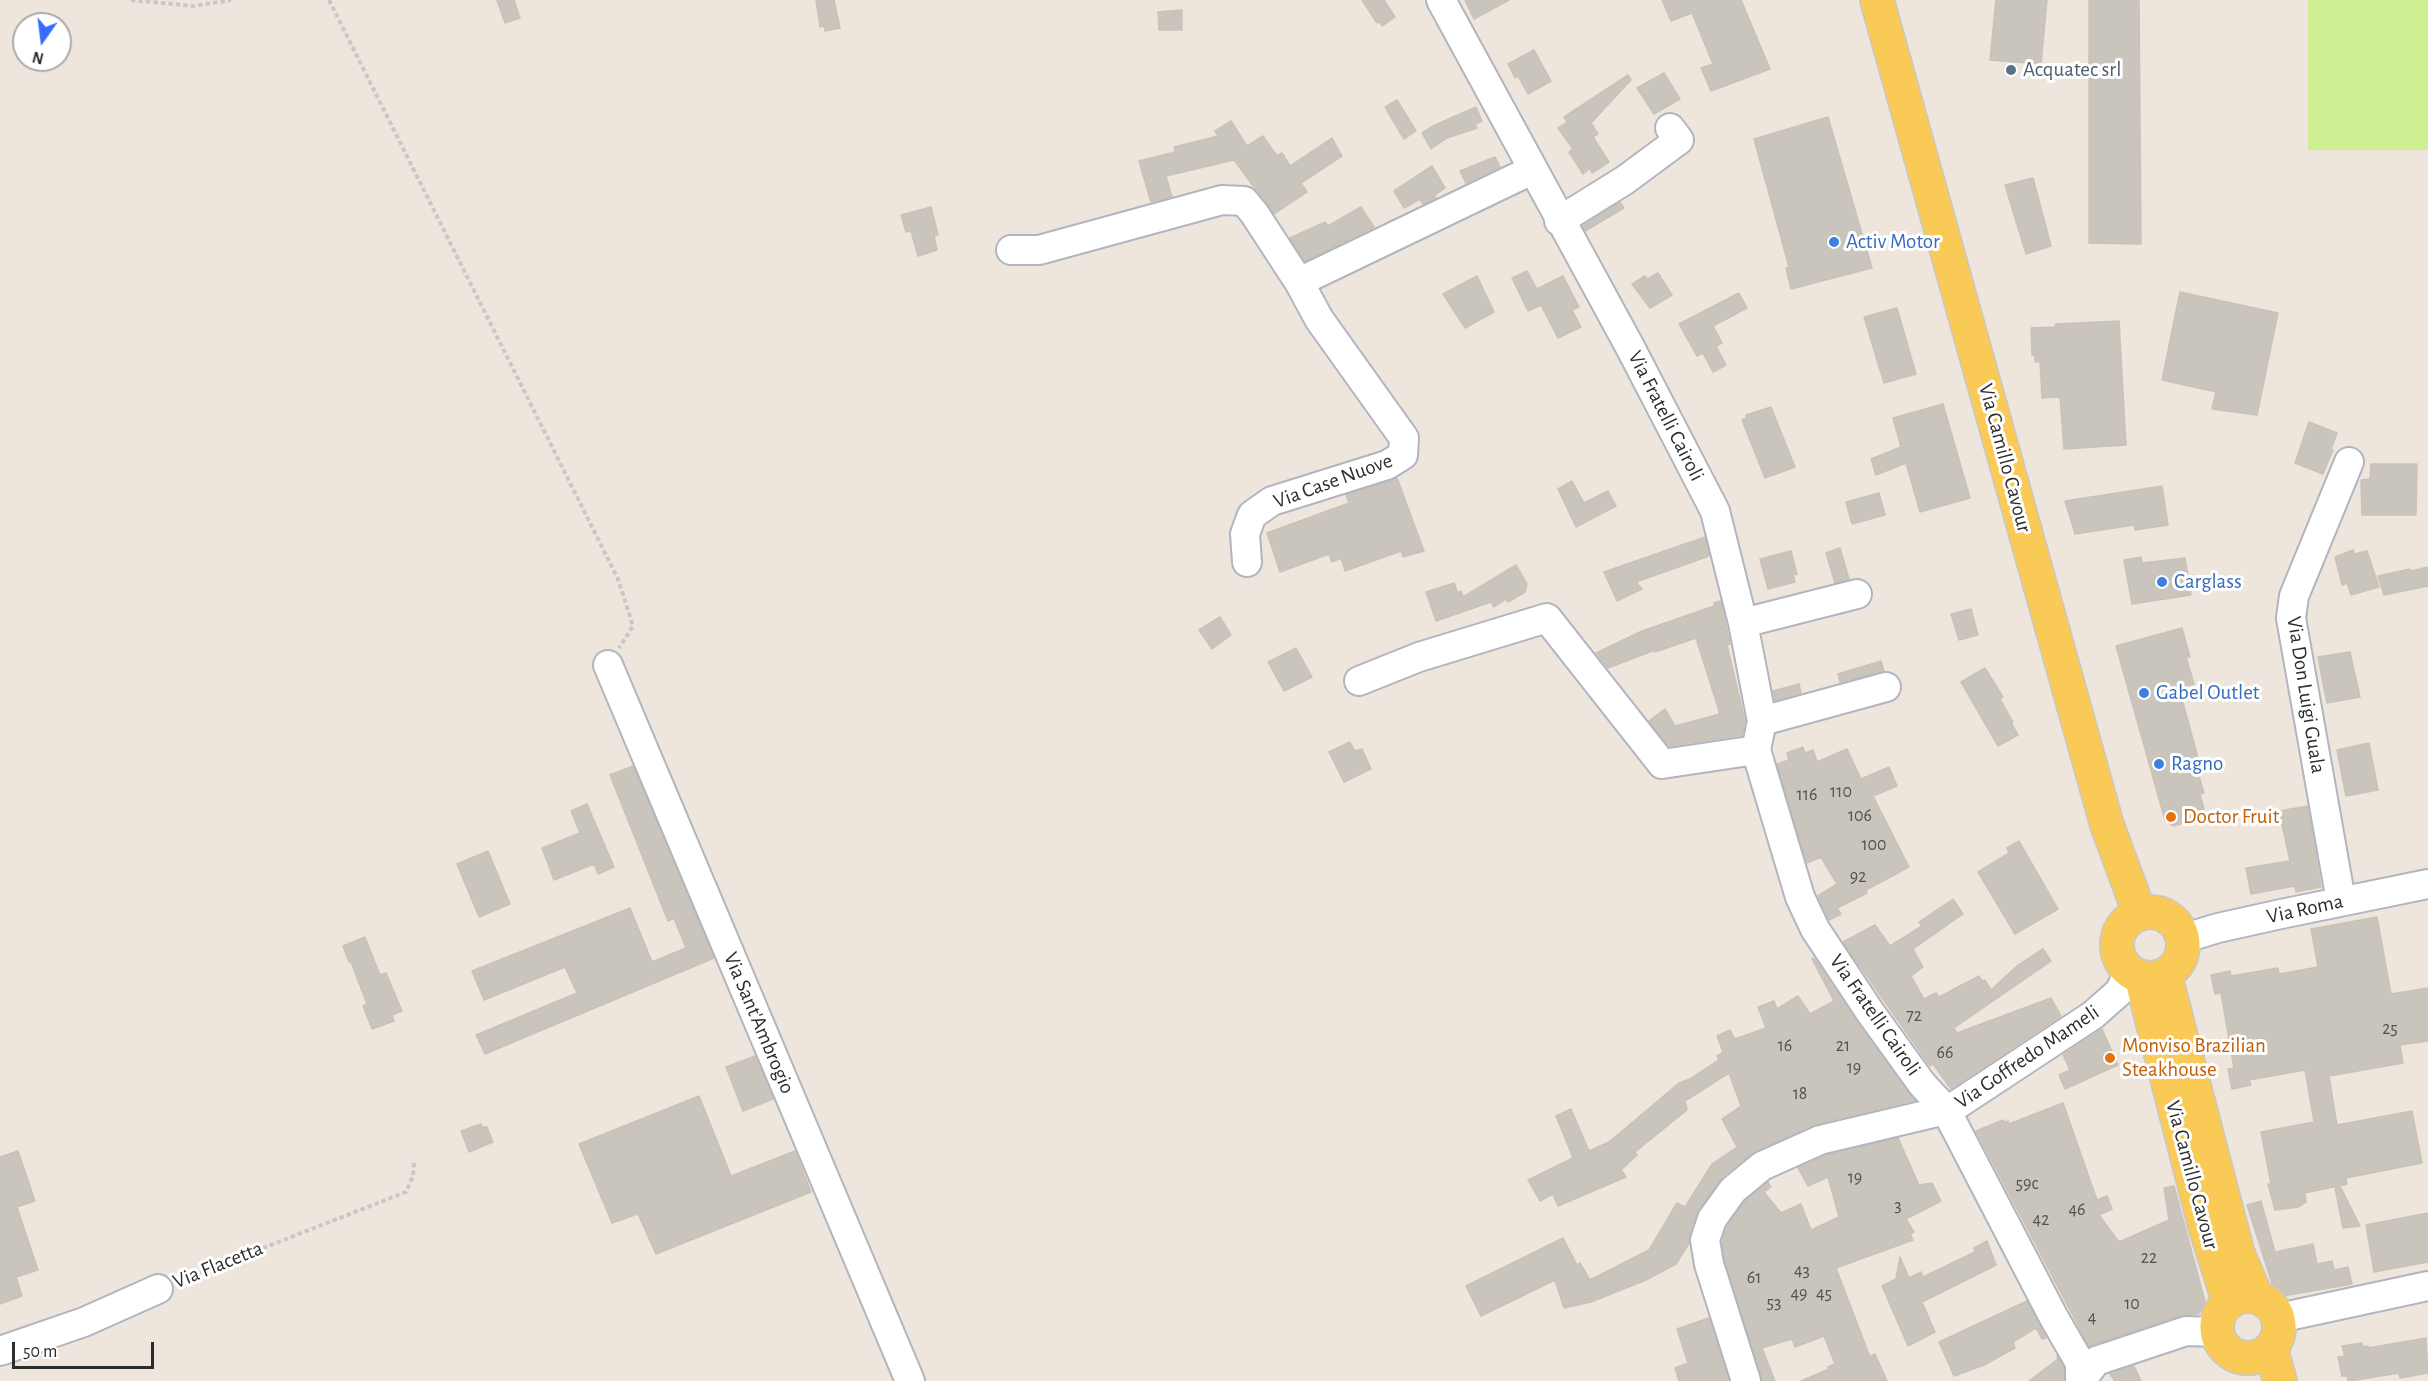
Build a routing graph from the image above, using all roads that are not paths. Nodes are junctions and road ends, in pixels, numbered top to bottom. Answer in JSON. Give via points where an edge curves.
{"nodes":[{"id":1,"x":1441,"y":0,"type":"edge"},
{"id":2,"x":1877,"y":0,"type":"edge"},
{"id":3,"x":1670,"y":128,"type":"dead end"},
{"id":4,"x":1532,"y":170,"type":"junction"},
{"id":5,"x":1559,"y":221,"type":"junction"},
{"id":6,"x":1011,"y":250,"type":"dead end"},
{"id":7,"x":1299,"y":282,"type":"junction"},
{"id":8,"x":2349,"y":462,"type":"dead end"},
{"id":9,"x":1247,"y":562,"type":"dead end"},
{"id":10,"x":1857,"y":594,"type":"dead end"},
{"id":11,"x":1743,"y":622,"type":"junction"},
{"id":12,"x":608,"y":666,"type":"road end"},
{"id":13,"x":1359,"y":681,"type":"dead end"},
{"id":14,"x":1886,"y":687,"type":"dead end"},
{"id":15,"x":1762,"y":721,"type":"junction"},
{"id":16,"x":1756,"y":750,"type":"junction"},
{"id":17,"x":2428,"y":884,"type":"edge"},
{"id":18,"x":2341,"y":901,"type":"junction"},
{"id":19,"x":2140,"y":914,"type":"junction"},
{"id":20,"x":2182,"y":939,"type":"junction"},
{"id":21,"x":2145,"y":974,"type":"junction"},
{"id":22,"x":1946,"y":1110,"type":"junction"},
{"id":23,"x":2428,"y":1286,"type":"edge"},
{"id":24,"x":158,"y":1289,"type":"road end"},
{"id":25,"x":2217,"y":1332,"type":"joint"},
{"id":26,"x":2254,"y":1334,"type":"edge"},
{"id":27,"x":0,"y":1351,"type":"edge"},
{"id":28,"x":910,"y":1381,"type":"edge"},
{"id":29,"x":1746,"y":1381,"type":"edge"},
{"id":30,"x":2080,"y":1381,"type":"edge"},
{"id":31,"x":2280,"y":1381,"type":"edge"}],
"edges":[{"from":1,"to":4,"type":"street","name":"Via Fratelli Cairoli"},
{"from":2,"to":19,"type":"main road","name":"Via Camillo Cavour","via":[[2107,825]]},
{"from":3,"to":5,"type":"street","via":[[1679,140]]},
{"from":4,"to":5,"type":"street","name":"Via Fratelli Cairoli"},
{"from":4,"to":7,"type":"street"},
{"from":5,"to":11,"type":"street","name":"Via Fratelli Cairoli","via":[[1630,346],[1715,511]]},
{"from":6,"to":7,"type":"street","name":"Via Case Nuove","via":[[1039,250],[1222,200],[1244,201]]},
{"from":7,"to":9,"type":"street","name":"Via Case Nuove","via":[[1319,319],[1404,438],[1403,455],[1387,465],[1272,501],[1252,515],[1245,534]]},
{"from":8,"to":18,"type":"street","name":"Via Don Luigi Guala","via":[[2294,597],[2291,618]]},
{"from":10,"to":11,"type":"street"},
{"from":11,"to":15,"type":"street","name":"Via Fratelli Cairoli"},
{"from":12,"to":28,"type":"street","name":"Via Sant'Ambrogio"},
{"from":13,"to":16,"type":"street","via":[[1419,657],[1547,618],[1662,764]]},
{"from":14,"to":15,"type":"street"},
{"from":15,"to":16,"type":"street","name":"Via Fratelli Cairoli"},
{"from":16,"to":22,"type":"street","name":"Via Fratelli Cairoli","via":[[1794,881],[1815,928],[1916,1076]]},
{"from":17,"to":18,"type":"street","name":"Via Roma"},
{"from":18,"to":20,"type":"street","name":"Via Roma"},
{"from":19,"to":20,"type":"main road","via":[[2162,915],[2171,920]]},
{"from":19,"to":21,"type":"main road","name":"Via Camillo Cavour","via":[[2119,934],[2118,954]]},
{"from":20,"to":21,"type":"main road","via":[[2183,950],[2173,969]]},
{"from":21,"to":22,"type":"street","name":"Via Goffredo Mameli","via":[[2093,1015]]},
{"from":21,"to":26,"type":"main road","name":"Via Camillo Cavour","via":[[2238,1254]]},
{"from":22,"to":29,"type":"street","name":"Via Goffredo Mameli","via":[[1820,1140],[1762,1166],[1733,1190],[1712,1219],[1705,1240]]},
{"from":22,"to":30,"type":"street","name":"Via Fratelli Cairoli","via":[[2080,1363]]},
{"from":23,"to":26,"type":"street"},
{"from":24,"to":27,"type":"street","name":"Via Flacetta","via":[[84,1322]]},
{"from":25,"to":26,"type":"main road","via":[[2219,1316]]},
{"from":25,"to":30,"type":"street","via":[[2186,1331],[2096,1361]]},
{"from":26,"to":31,"type":"main road","name":"Via Camillo Cavour"}]}
